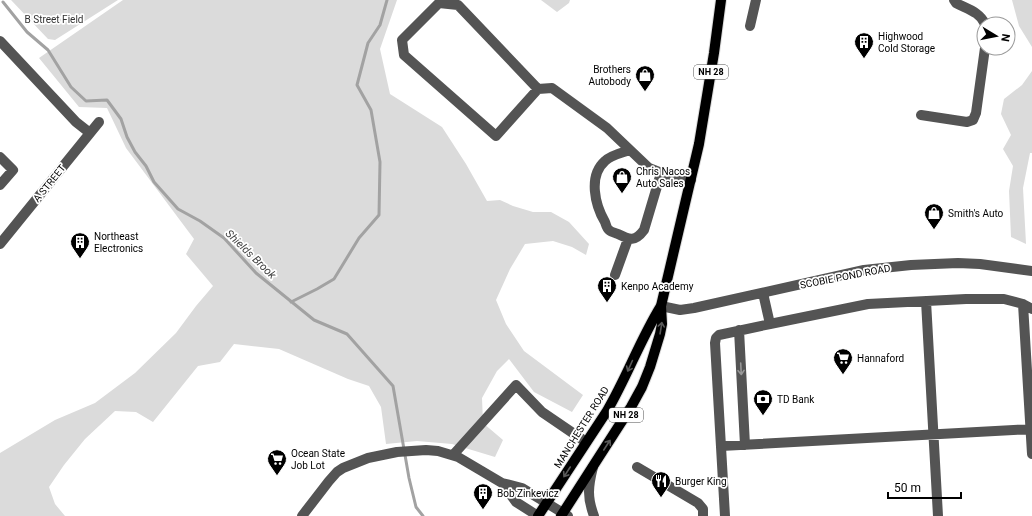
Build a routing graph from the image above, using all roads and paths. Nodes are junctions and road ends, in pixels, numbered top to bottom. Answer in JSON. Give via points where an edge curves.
{"nodes":[{"id":1,"x":721,"y":0,"type":"edge"},
{"id":2,"x":756,"y":0,"type":"edge"},
{"id":3,"x":954,"y":0,"type":"edge"},
{"id":4,"x":980,"y":16,"type":"edge"},
{"id":5,"x":750,"y":26,"type":"dead end"},
{"id":6,"x":0,"y":41,"type":"edge"},
{"id":7,"x":984,"y":56,"type":"edge"},
{"id":8,"x":538,"y":89,"type":"junction"},
{"id":9,"x":921,"y":115,"type":"dead end"},
{"id":10,"x":99,"y":122,"type":"dead end"},
{"id":11,"x":90,"y":133,"type":"junction"},
{"id":12,"x":630,"y":150,"type":"junction"},
{"id":13,"x":0,"y":157,"type":"edge"},
{"id":14,"x":661,"y":173,"type":"junction"},
{"id":15,"x":691,"y":180,"type":"junction"},
{"id":16,"x":0,"y":185,"type":"edge"},
{"id":17,"x":628,"y":239,"type":"junction"},
{"id":18,"x":0,"y":244,"type":"edge"},
{"id":19,"x":1032,"y":271,"type":"edge"},
{"id":20,"x":616,"y":276,"type":"dead end"},
{"id":21,"x":763,"y":293,"type":"junction"},
{"id":22,"x":926,"y":301,"type":"junction"},
{"id":23,"x":661,"y":306,"type":"junction"},
{"id":24,"x":1028,"y":307,"type":"edge"},
{"id":25,"x":770,"y":324,"type":"junction"},
{"id":26,"x":739,"y":330,"type":"junction"},
{"id":27,"x":1031,"y":430,"type":"junction"},
{"id":28,"x":934,"y":435,"type":"junction"},
{"id":29,"x":586,"y":442,"type":"junction"},
{"id":30,"x":746,"y":445,"type":"junction"},
{"id":31,"x":721,"y":446,"type":"junction"},
{"id":32,"x":1032,"y":454,"type":"edge"},
{"id":33,"x":453,"y":455,"type":"junction"},
{"id":34,"x":594,"y":465,"type":"junction"},
{"id":35,"x":637,"y":467,"type":"dead end"},
{"id":36,"x":502,"y":483,"type":"junction"},
{"id":37,"x":546,"y":503,"type":"junction"},
{"id":38,"x":564,"y":515,"type":"edge"},
{"id":39,"x":302,"y":516,"type":"edge"},
{"id":40,"x":538,"y":516,"type":"edge"},
{"id":41,"x":594,"y":516,"type":"edge"},
{"id":42,"x":703,"y":516,"type":"edge"},
{"id":43,"x":725,"y":516,"type":"edge"},
{"id":44,"x":938,"y":516,"type":"edge"}],
"edges":[{"from":1,"to":15,"type":"main road","name":"MANCHESTER ROAD","number":"NH 28"},
{"from":2,"to":5,"type":"street"},
{"from":3,"to":4,"type":"street"},
{"from":6,"to":11,"type":"street","via":[[76,122]]},
{"from":7,"to":9,"type":"street","via":[[973,120],[967,122]]},
{"from":8,"to":8,"type":"street","via":[[458,5],[439,3],[402,40],[404,55],[496,136]]},
{"from":8,"to":12,"type":"street","via":[[552,88],[607,128]]},
{"from":10,"to":11,"type":"street","name":"A STREET"},
{"from":11,"to":18,"type":"street","name":"A STREET"},
{"from":12,"to":14,"type":"street","via":[[649,168]]},
{"from":12,"to":17,"type":"street","via":[[603,162],[595,183],[595,196],[609,231]]},
{"from":13,"to":16,"type":"street","via":[[13,170]]},
{"from":14,"to":15,"type":"street"},
{"from":14,"to":17,"type":"street","via":[[644,230],[639,237]]},
{"from":15,"to":23,"type":"main road","name":"MANCHESTER ROAD","number":"NH 28"},
{"from":17,"to":20,"type":"street"},
{"from":19,"to":21,"type":"street","name":"SCOBIE POND ROAD","via":[[980,264],[911,265],[864,270]]},
{"from":21,"to":23,"type":"street","name":"SCOBIE POND ROAD","via":[[680,310]]},
{"from":21,"to":25,"type":"street"},
{"from":22,"to":24,"type":"street","via":[[1004,299]]},
{"from":22,"to":25,"type":"street","via":[[868,304]]},
{"from":22,"to":28,"type":"street"},
{"from":23,"to":29,"type":"main road","name":"MANCHESTER ROAD","number":"NH 28","one_way":true,"via":[[644,334],[616,396]]},
{"from":34,"to":23,"type":"main road","name":"MANCHESTER ROAD","number":"NH 28","one_way":true,"via":[[631,407],[647,374],[662,324]]},
{"from":24,"to":27,"type":"street"},
{"from":25,"to":26,"type":"street"},
{"from":26,"to":30,"type":"street","one_way":true},
{"from":26,"to":31,"type":"street","via":[[720,335],[715,342]]},
{"from":27,"to":28,"type":"street"},
{"from":27,"to":32,"type":"street"},
{"from":28,"to":30,"type":"street"},
{"from":28,"to":44,"type":"street"},
{"from":29,"to":33,"type":"street","via":[[542,412],[516,384]]},
{"from":29,"to":37,"type":"main road","name":"MANCHESTER ROAD","number":"NH 28","one_way":true},
{"from":30,"to":31,"type":"street"},
{"from":31,"to":43,"type":"street"},
{"from":33,"to":36,"type":"street"},
{"from":33,"to":39,"type":"street","via":[[438,451],[413,450],[359,461],[337,472]]},
{"from":34,"to":38,"type":"main road","name":"MANCHESTER ROAD","number":"NH 28"},
{"from":34,"to":41,"type":"street","via":[[588,493]]},
{"from":35,"to":42,"type":"street","via":[[697,501],[702,507]]},
{"from":36,"to":37,"type":"street","via":[[522,488]]},
{"from":36,"to":40,"type":"street","via":[[516,502]]},
{"from":37,"to":38,"type":"street"},
{"from":37,"to":40,"type":"main road","name":"MANCHESTER ROAD","number":"NH 28"}]}
